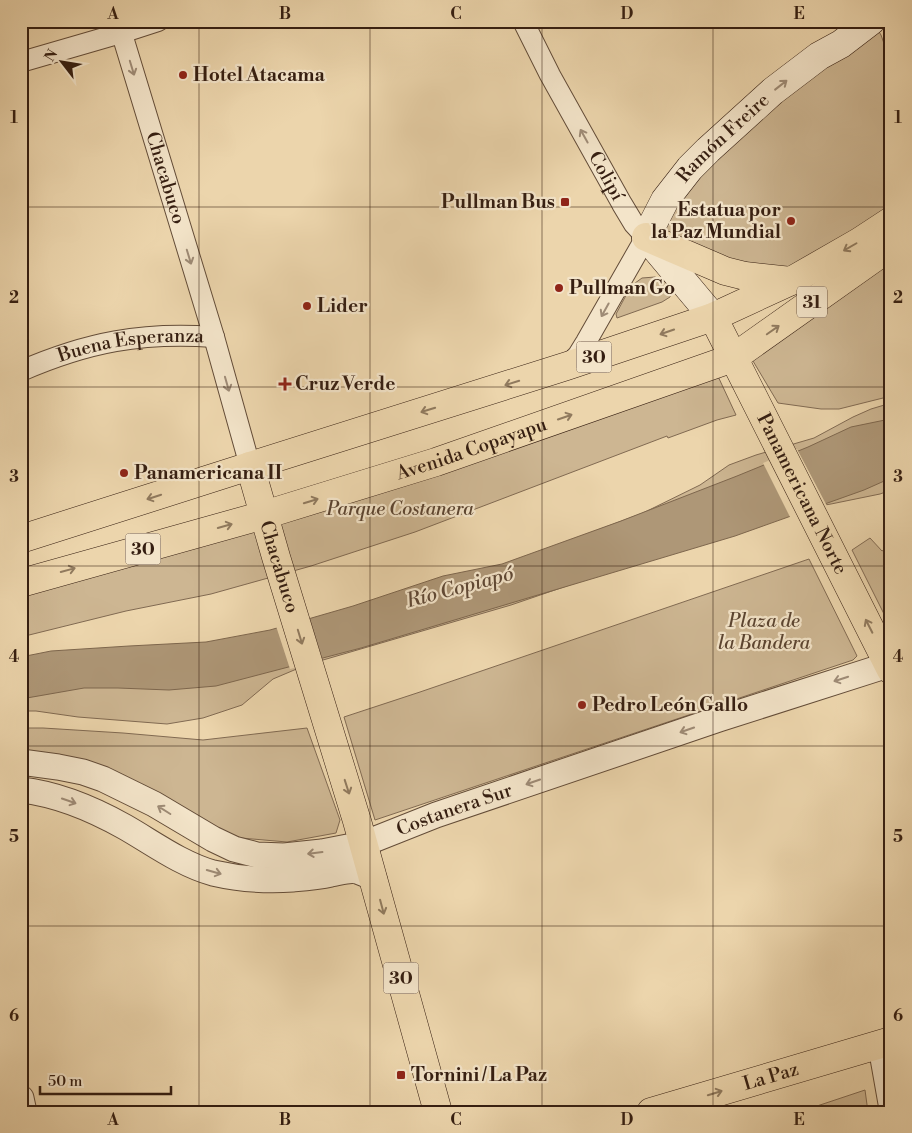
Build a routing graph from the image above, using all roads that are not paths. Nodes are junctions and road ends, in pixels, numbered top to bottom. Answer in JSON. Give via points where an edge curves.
{"nodes":[{"id":1,"x":158,"y":21,"type":"edge"},
{"id":2,"x":523,"y":21,"type":"edge"},
{"id":3,"x":871,"y":21,"type":"edge"},
{"id":4,"x":120,"y":27,"type":"edge"},
{"id":5,"x":21,"y":62,"type":"edge"},
{"id":6,"x":891,"y":221,"type":"edge"},
{"id":7,"x":646,"y":237,"type":"junction"},
{"id":8,"x":891,"y":246,"type":"edge"},
{"id":9,"x":791,"y":282,"type":"junction"},
{"id":10,"x":713,"y":317,"type":"junction"},
{"id":11,"x":214,"y":337,"type":"junction"},
{"id":12,"x":733,"y":358,"type":"junction"},
{"id":13,"x":567,"y":366,"type":"junction"},
{"id":14,"x":21,"y":371,"type":"edge"},
{"id":15,"x":250,"y":466,"type":"junction"},
{"id":16,"x":264,"y":515,"type":"junction"},
{"id":17,"x":21,"y":540,"type":"edge"},
{"id":18,"x":21,"y":583,"type":"edge"},
{"id":19,"x":890,"y":666,"type":"edge"},
{"id":20,"x":21,"y":762,"type":"edge"},
{"id":21,"x":21,"y":790,"type":"edge"},
{"id":22,"x":363,"y":844,"type":"junction"},
{"id":23,"x":374,"y":880,"type":"junction"},
{"id":24,"x":884,"y":1043,"type":"edge"},
{"id":25,"x":21,"y":1098,"type":"edge"},
{"id":26,"x":24,"y":1112,"type":"edge"},
{"id":27,"x":438,"y":1112,"type":"edge"},
{"id":28,"x":651,"y":1112,"type":"edge"},
{"id":29,"x":890,"y":1112,"type":"edge"}],
"edges":[{"from":1,"to":4,"type":"street"},
{"from":7,"to":2,"type":"street","name":"Colipí","one_way":true,"via":[[622,204]]},
{"from":7,"to":3,"type":"main road","name":"Ramón Freire","one_way":true,"via":[[665,200],[708,150],[773,91]]},
{"from":4,"to":5,"type":"street"},
{"from":4,"to":11,"type":"street","name":"Chacabuco","one_way":true},
{"from":6,"to":9,"type":"highway","number":"31","one_way":true},
{"from":7,"to":9,"type":"highway","via":[[725,271]]},
{"from":7,"to":10,"type":"main road","name":"Colipí"},
{"from":7,"to":13,"type":"street","name":"Ramón Freire","one_way":true,"via":[[586,342]]},
{"from":12,"to":8,"type":"highway","name":"Avenida Copayapu","number":"31","one_way":true},
{"from":9,"to":10,"type":"highway","number":"31"},
{"from":10,"to":12,"type":"highway","name":"Panamericana Norte"},
{"from":10,"to":13,"type":"highway","number":"30","one_way":true},
{"from":11,"to":14,"type":"street","name":"Buena Esperanza","via":[[128,339],[73,351]]},
{"from":11,"to":15,"type":"street","name":"Chacabuco","one_way":true},
{"from":16,"to":12,"type":"highway","name":"Avenida Copayapu","one_way":true,"via":[[436,462]]},
{"from":19,"to":12,"type":"highway","name":"Panamericana Norte","one_way":true},
{"from":13,"to":15,"type":"highway","number":"30","one_way":true},
{"from":15,"to":16,"type":"highway","name":"Chacabuco"},
{"from":15,"to":17,"type":"highway","number":"30","one_way":true},
{"from":18,"to":16,"type":"highway","name":"Avenida Copayapu","number":"30","one_way":true},
{"from":16,"to":22,"type":"highway","name":"Chacabuco","number":"30","one_way":true},
{"from":19,"to":22,"type":"street","name":"Costanera Sur","one_way":true,"via":[[719,719],[436,815]]},
{"from":22,"to":20,"type":"street","name":"Costanera Sur","one_way":true,"via":[[284,856],[257,855],[213,840],[154,804],[104,779],[84,772]]},
{"from":21,"to":23,"type":"street","one_way":true,"via":[[65,799],[87,808],[185,862],[211,872],[236,878],[272,880],[355,870]]},
{"from":22,"to":23,"type":"highway","name":"Chacabuco","number":"30"},
{"from":23,"to":27,"type":"highway","name":"Chacabuco","number":"30","one_way":true},
{"from":28,"to":24,"type":"highway","name":"La Paz","one_way":true},
{"from":24,"to":29,"type":"street"},
{"from":25,"to":26,"type":"street"}]}
